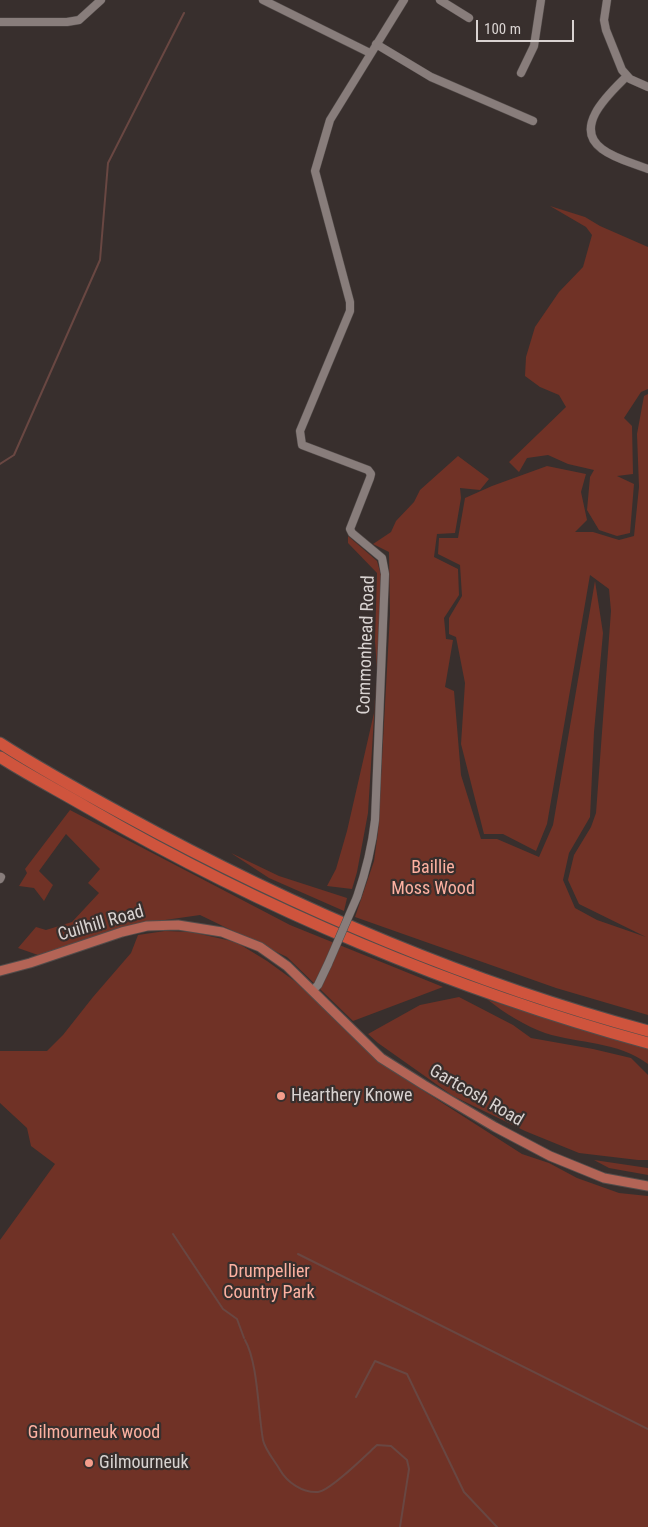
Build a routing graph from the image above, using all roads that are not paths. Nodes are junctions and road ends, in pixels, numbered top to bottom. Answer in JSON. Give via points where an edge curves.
{"nodes":[{"id":1,"x":101,"y":0,"type":"edge"},
{"id":2,"x":262,"y":0,"type":"edge"},
{"id":3,"x":404,"y":0,"type":"edge"},
{"id":4,"x":440,"y":0,"type":"edge"},
{"id":5,"x":541,"y":0,"type":"edge"},
{"id":6,"x":607,"y":0,"type":"edge"},
{"id":7,"x":469,"y":18,"type":"dead end"},
{"id":8,"x":0,"y":22,"type":"edge"},
{"id":9,"x":376,"y":44,"type":"junction"},
{"id":10,"x":370,"y":54,"type":"junction"},
{"id":11,"x":521,"y":73,"type":"dead end"},
{"id":12,"x":626,"y":77,"type":"junction"},
{"id":13,"x":648,"y":87,"type":"edge"},
{"id":14,"x":533,"y":121,"type":"dead end"},
{"id":15,"x":648,"y":169,"type":"edge"},
{"id":16,"x":0,"y":742,"type":"edge"},
{"id":17,"x":0,"y":757,"type":"edge"},
{"id":18,"x":0,"y":970,"type":"edge"},
{"id":19,"x":313,"y":990,"type":"junction"},
{"id":20,"x":648,"y":1031,"type":"edge"},
{"id":21,"x":648,"y":1043,"type":"edge"},
{"id":22,"x":648,"y":1186,"type":"edge"}],
"edges":[{"from":1,"to":8,"type":"street","via":[[78,20]]},
{"from":2,"to":10,"type":"street"},
{"from":3,"to":9,"type":"street","name":"Commonhead Road"},
{"from":4,"to":7,"type":"street"},
{"from":5,"to":11,"type":"street","via":[[534,46]]},
{"from":6,"to":12,"type":"street","via":[[604,12],[606,30]]},
{"from":9,"to":10,"type":"street","name":"Commonhead Road"},
{"from":9,"to":14,"type":"street","via":[[432,77]]},
{"from":10,"to":19,"type":"street","name":"Commonhead Road","bridge":true,"via":[[330,120],[315,171],[350,312],[300,432],[302,445],[368,470],[371,474],[350,529],[382,558],[386,574],[375,820],[372,848],[357,897]]},
{"from":12,"to":13,"type":"street"},
{"from":12,"to":15,"type":"street","via":[[599,105],[592,120],[592,132],[596,143],[606,152]]},
{"from":16,"to":20,"type":"highway","via":[[166,838],[320,912],[462,970]]},
{"from":17,"to":21,"type":"highway","via":[[127,831],[307,919],[447,977],[533,1008]]},
{"from":18,"to":19,"type":"main road","name":"Cuilhill Road","via":[[122,932],[178,925],[222,932],[250,942],[287,966]]},
{"from":19,"to":22,"type":"main road","name":"Gartcosh Road","via":[[382,1058],[466,1110],[550,1156],[604,1178]]}]}
